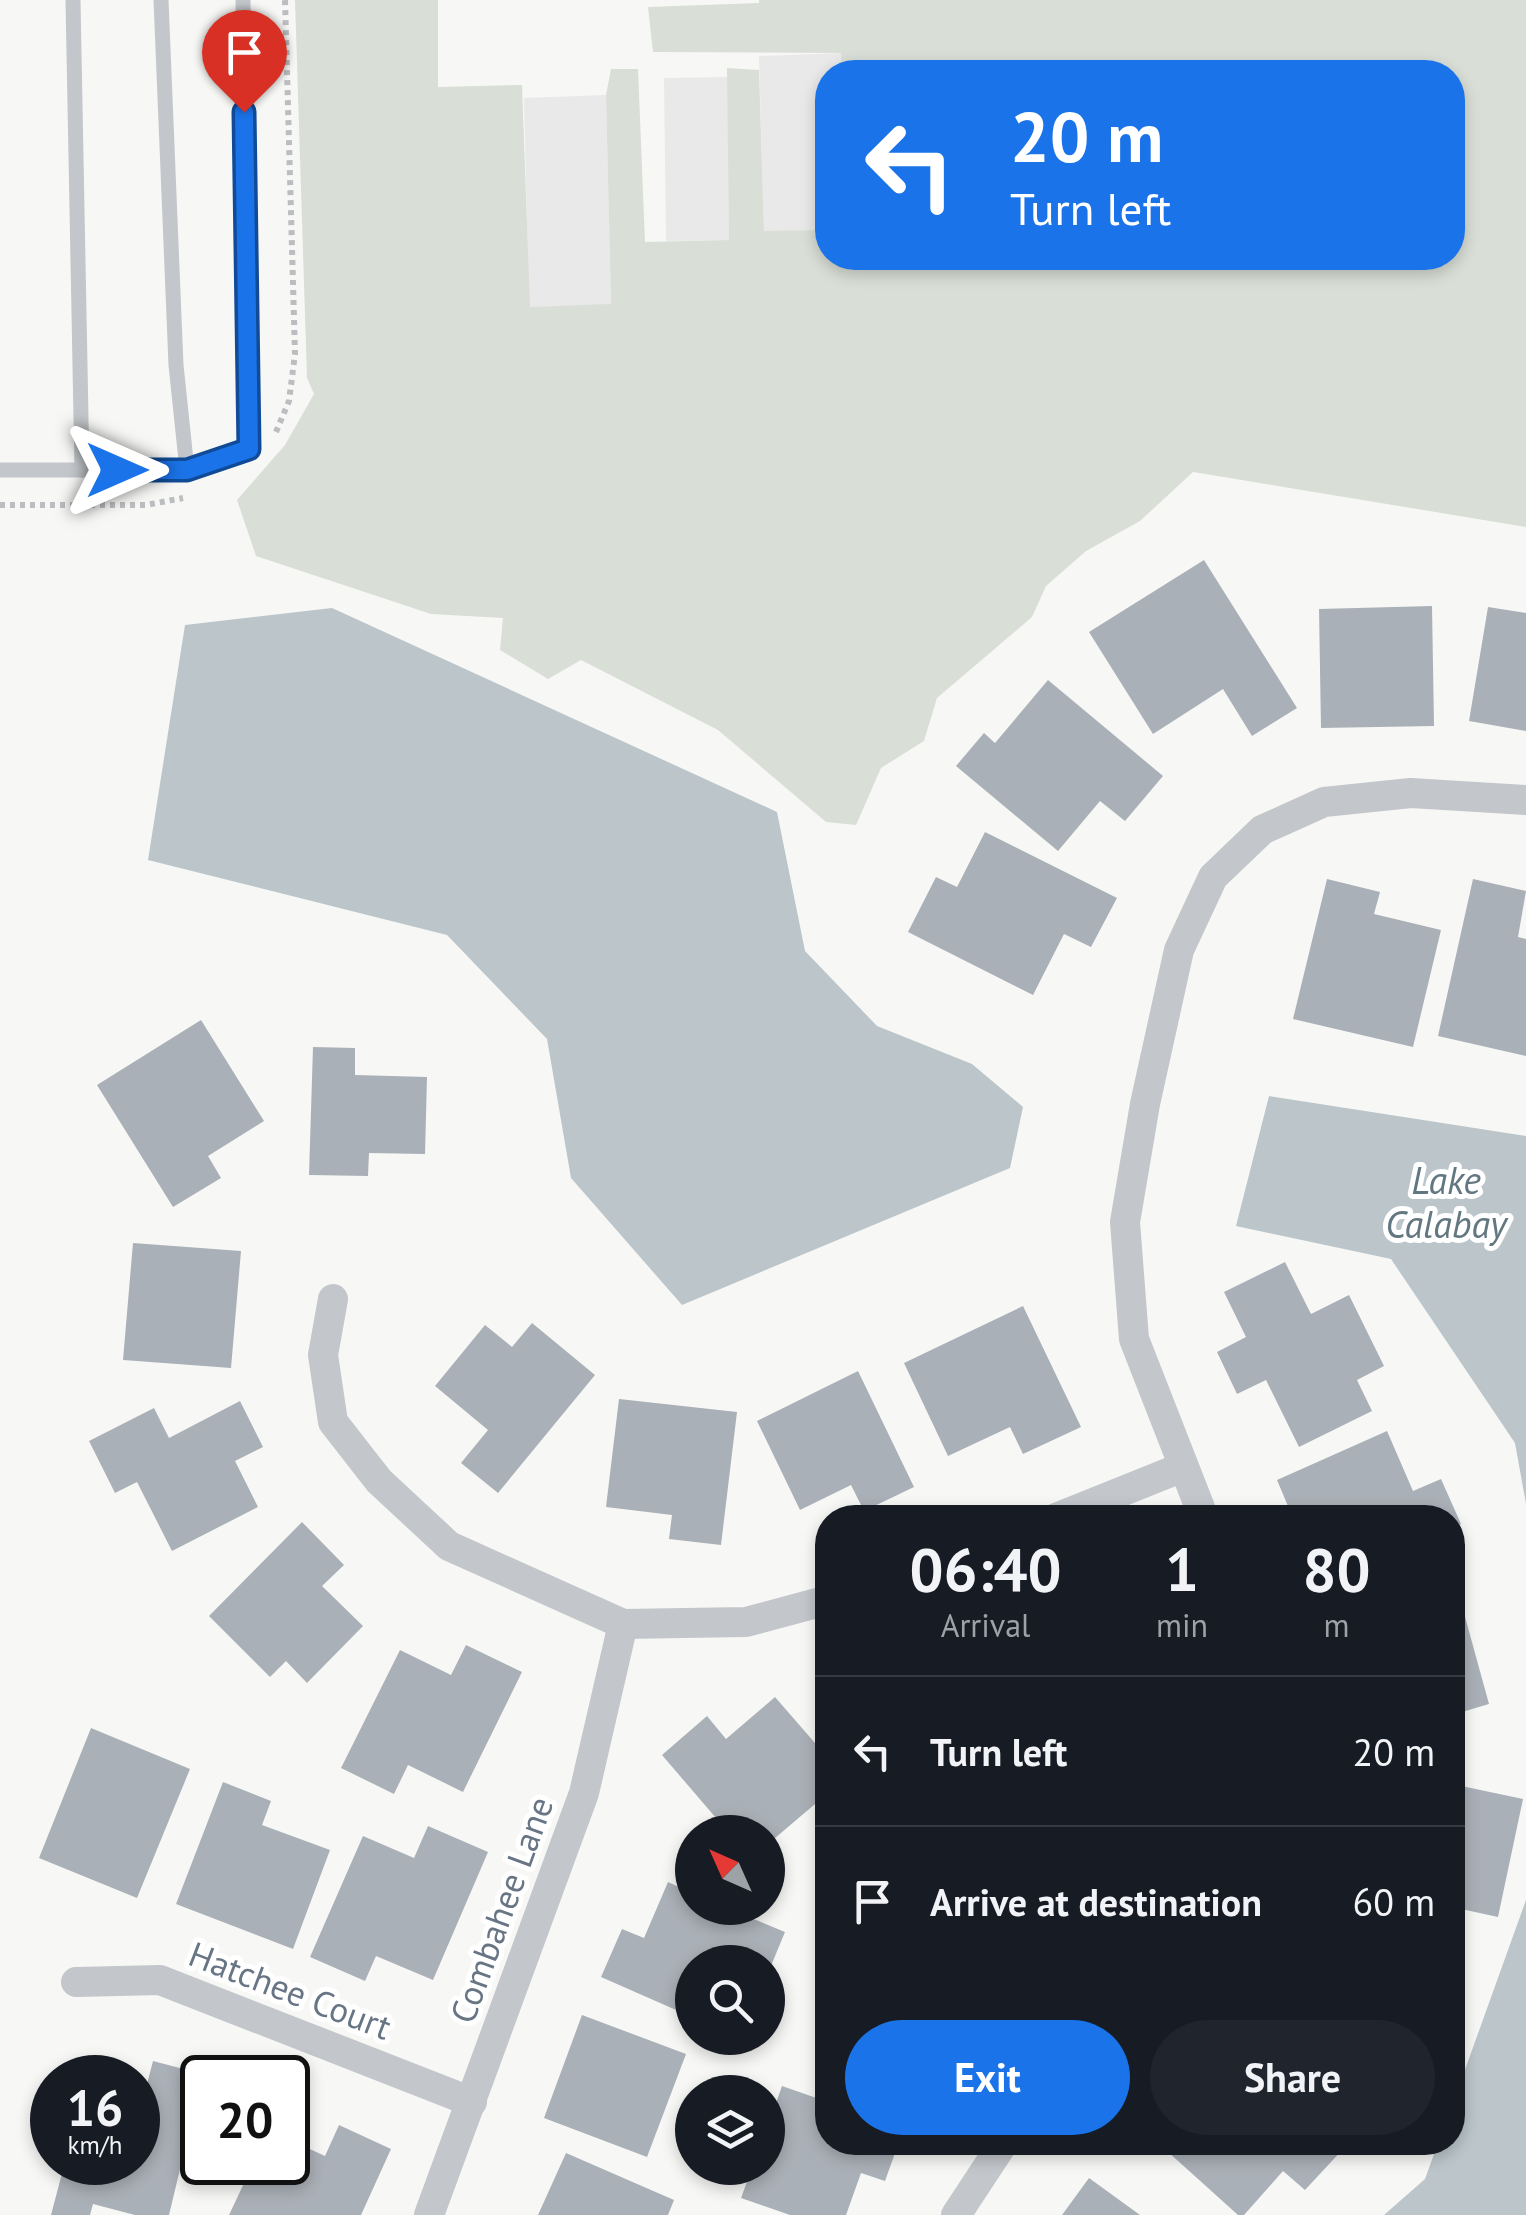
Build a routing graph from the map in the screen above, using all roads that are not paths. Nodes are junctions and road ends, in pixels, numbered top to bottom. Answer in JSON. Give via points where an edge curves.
{"nodes":[{"id":1,"x":72,"y":0,"type":"edge"},
{"id":2,"x":161,"y":0,"type":"edge"},
{"id":3,"x":242,"y":0,"type":"edge"},
{"id":4,"x":0,"y":470,"type":"edge"},
{"id":5,"x":82,"y":470,"type":"junction"},
{"id":6,"x":187,"y":470,"type":"junction"},
{"id":7,"x":1526,"y":800,"type":"edge"},
{"id":8,"x":334,"y":1299,"type":"dead end"},
{"id":9,"x":1182,"y":1468,"type":"junction"},
{"id":10,"x":1089,"y":1505,"type":"edge"},
{"id":11,"x":1198,"y":1505,"type":"edge"},
{"id":12,"x":815,"y":1603,"type":"edge"},
{"id":13,"x":623,"y":1624,"type":"junction"},
{"id":14,"x":76,"y":1982,"type":"dead end"},
{"id":15,"x":472,"y":2102,"type":"junction"},
{"id":16,"x":995,"y":2155,"type":"edge"},
{"id":17,"x":428,"y":2215,"type":"edge"},
{"id":18,"x":956,"y":2215,"type":"edge"}],
"edges":[{"from":1,"to":5,"type":"lane"},
{"from":2,"to":6,"type":"lane","via":[[176,365]]},
{"from":3,"to":6,"type":"lane","via":[[249,449]]},
{"from":4,"to":5,"type":"lane"},
{"from":5,"to":6,"type":"lane"},
{"from":7,"to":9,"type":"street","via":[[1411,793],[1324,802],[1262,830],[1213,877],[1179,950],[1125,1222],[1134,1339]]},
{"from":8,"to":13,"type":"street","via":[[323,1356],[332,1422],[380,1481],[449,1546]]},
{"from":9,"to":10,"type":"street"},
{"from":9,"to":11,"type":"street"},
{"from":12,"to":13,"type":"street","via":[[746,1622]]},
{"from":13,"to":15,"type":"street","name":"Combahee Lane","via":[[584,1792]]},
{"from":14,"to":15,"type":"street","name":"Hatchee Court","via":[[160,1980]]},
{"from":15,"to":17,"type":"street","name":"Combahee Lane"},
{"from":16,"to":18,"type":"street"}]}
